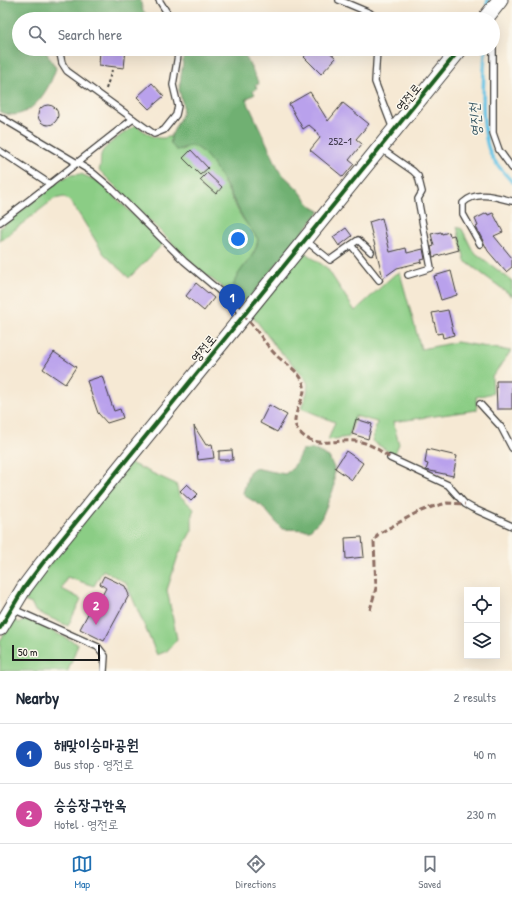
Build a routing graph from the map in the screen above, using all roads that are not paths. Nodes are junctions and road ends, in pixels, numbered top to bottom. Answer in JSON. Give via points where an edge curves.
{"nodes":[{"id":1,"x":160,"y":0,"type":"edge"},
{"id":2,"x":339,"y":0,"type":"edge"},
{"id":3,"x":499,"y":0,"type":"edge"},
{"id":4,"x":167,"y":12,"type":"edge"},
{"id":5,"x":368,"y":12,"type":"edge"},
{"id":6,"x":493,"y":12,"type":"edge"},
{"id":7,"x":60,"y":56,"type":"edge"},
{"id":8,"x":178,"y":56,"type":"edge"},
{"id":9,"x":377,"y":56,"type":"edge"},
{"id":10,"x":454,"y":56,"type":"edge"},
{"id":11,"x":490,"y":56,"type":"edge"},
{"id":12,"x":0,"y":117,"type":"edge"},
{"id":13,"x":133,"y":119,"type":"junction"},
{"id":14,"x":394,"y":131,"type":"junction"},
{"id":15,"x":380,"y":148,"type":"junction"},
{"id":16,"x":0,"y":150,"type":"edge"},
{"id":17,"x":76,"y":163,"type":"junction"},
{"id":18,"x":512,"y":168,"type":"edge"},
{"id":19,"x":50,"y":184,"type":"junction"},
{"id":20,"x":512,"y":201,"type":"edge"},
{"id":21,"x":0,"y":222,"type":"edge"},
{"id":22,"x":305,"y":240,"type":"junction"},
{"id":23,"x":480,"y":244,"type":"dead end"},
{"id":24,"x":352,"y":245,"type":"junction"},
{"id":25,"x":371,"y":252,"type":"dead end"},
{"id":26,"x":408,"y":275,"type":"dead end"},
{"id":27,"x":379,"y":280,"type":"dead end"},
{"id":28,"x":243,"y":315,"type":"junction"},
{"id":29,"x":480,"y":404,"type":"dead end"},
{"id":30,"x":512,"y":448,"type":"edge"},
{"id":31,"x":390,"y":458,"type":"dead end"},
{"id":32,"x":512,"y":526,"type":"edge"},
{"id":33,"x":11,"y":608,"type":"junction"},
{"id":34,"x":0,"y":628,"type":"edge"},
{"id":35,"x":104,"y":671,"type":"edge"}],
"edges":[{"from":1,"to":4,"type":"lane"},
{"from":2,"to":5,"type":"lane"},
{"from":3,"to":6,"type":"street"},
{"from":7,"to":13,"type":"lane","via":[[67,71]]},
{"from":8,"to":13,"type":"lane","via":[[173,85],[178,106],[176,114],[159,134],[154,134]]},
{"from":9,"to":14,"type":"lane","name":"영전로","via":[[375,82]]},
{"from":10,"to":14,"type":"street","name":"영전로"},
{"from":11,"to":18,"type":"lane","via":[[493,133],[499,150]]},
{"from":12,"to":17,"type":"lane"},
{"from":13,"to":17,"type":"lane"},
{"from":14,"to":15,"type":"street","name":"영전로"},
{"from":15,"to":22,"type":"street","name":"영전로"},
{"from":15,"to":26,"type":"lane","via":[[418,176],[422,192],[418,199],[431,268]]},
{"from":16,"to":19,"type":"lane"},
{"from":17,"to":19,"type":"lane"},
{"from":17,"to":28,"type":"lane","via":[[111,188]]},
{"from":19,"to":21,"type":"lane"},
{"from":20,"to":23,"type":"lane","via":[[486,195],[468,198],[463,203],[463,214]]},
{"from":22,"to":24,"type":"lane","via":[[330,260]]},
{"from":22,"to":28,"type":"street","name":"영전로"},
{"from":24,"to":25,"type":"lane","via":[[358,240]]},
{"from":24,"to":27,"type":"lane"},
{"from":28,"to":33,"type":"street","name":"영전로","via":[[42,564]]},
{"from":29,"to":30,"type":"lane","via":[[501,427]]},
{"from":31,"to":32,"type":"lane","via":[[448,485],[465,504]]},
{"from":33,"to":34,"type":"street","name":"영전로"},
{"from":33,"to":35,"type":"lane","via":[[98,647],[105,656]]}]}
